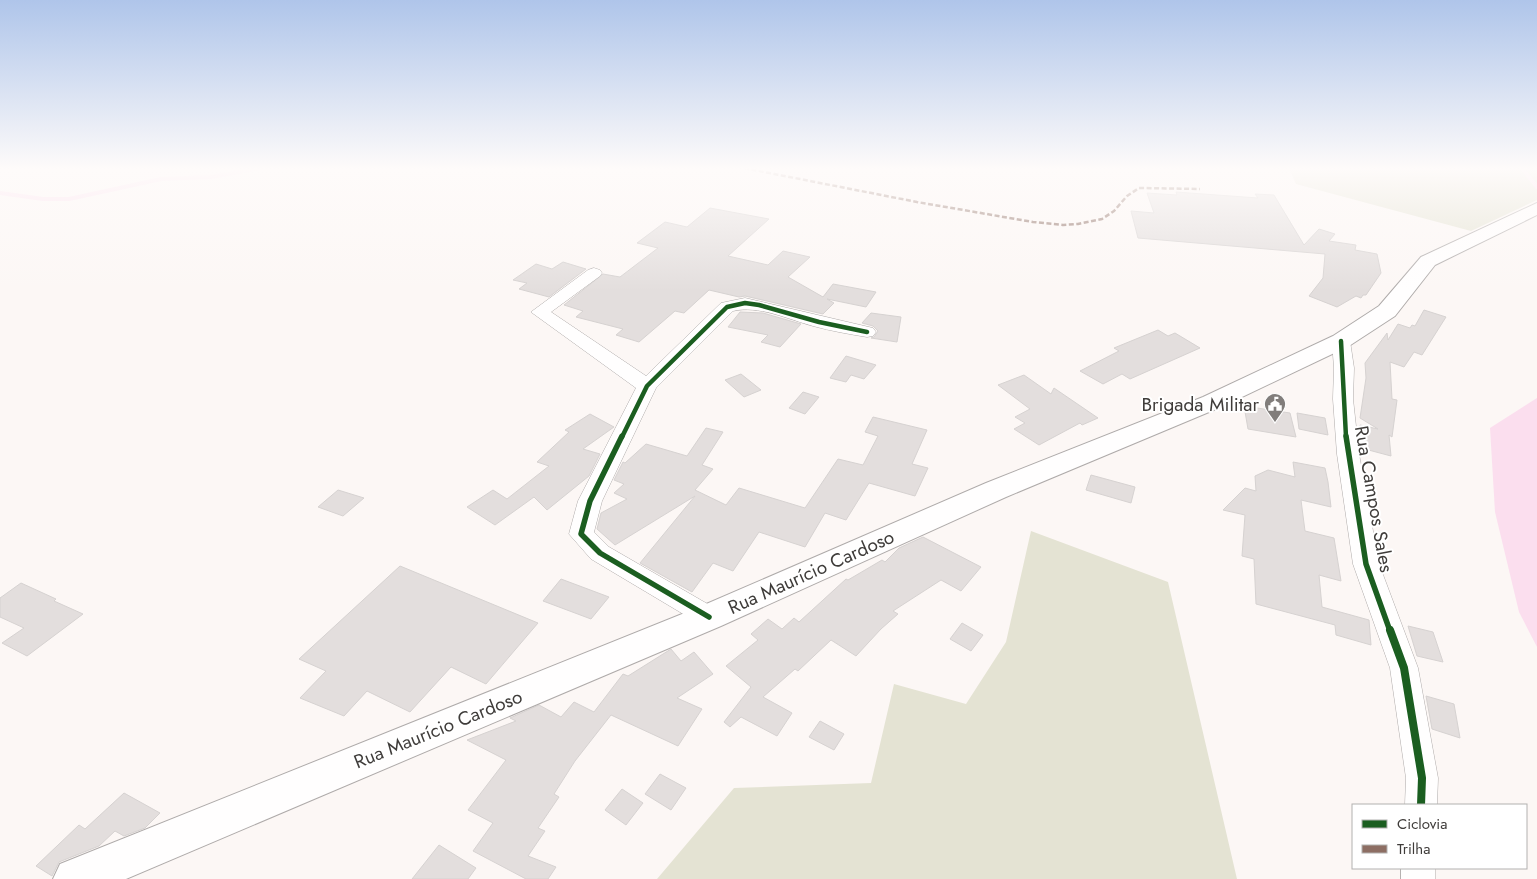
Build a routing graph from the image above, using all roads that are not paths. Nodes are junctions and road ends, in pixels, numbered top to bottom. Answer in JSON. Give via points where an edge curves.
{"nodes":[{"id":1,"x":1535,"y":209,"type":"edge"},
{"id":2,"x":594,"y":272,"type":"dead end"},
{"id":3,"x":866,"y":332,"type":"dead end"},
{"id":4,"x":1341,"y":341,"type":"junction"},
{"id":5,"x":647,"y":386,"type":"junction"},
{"id":6,"x":709,"y":617,"type":"junction"},
{"id":7,"x":1421,"y":804,"type":"edge"},
{"id":8,"x":75,"y":879,"type":"edge"}],
"edges":[{"from":1,"to":4,"type":"main road","name":"Rua Maurício Cardoso","via":[[1428,260],[1387,310]]},
{"from":2,"to":5,"type":"street","via":[[540,312]]},
{"from":3,"to":5,"type":"street","via":[[759,305],[745,303],[727,307]]},
{"from":4,"to":6,"type":"main road","name":"Rua Maurício Cardoso","via":[[1212,402],[1002,488]]},
{"from":4,"to":7,"type":"street","name":"Rua Campos Sales","via":[[1348,454],[1366,564],[1404,668],[1422,778]]},
{"from":5,"to":6,"type":"street","via":[[590,501],[581,534],[600,553]]},
{"from":6,"to":8,"type":"main road","name":"Rua Maurício Cardoso"}]}
